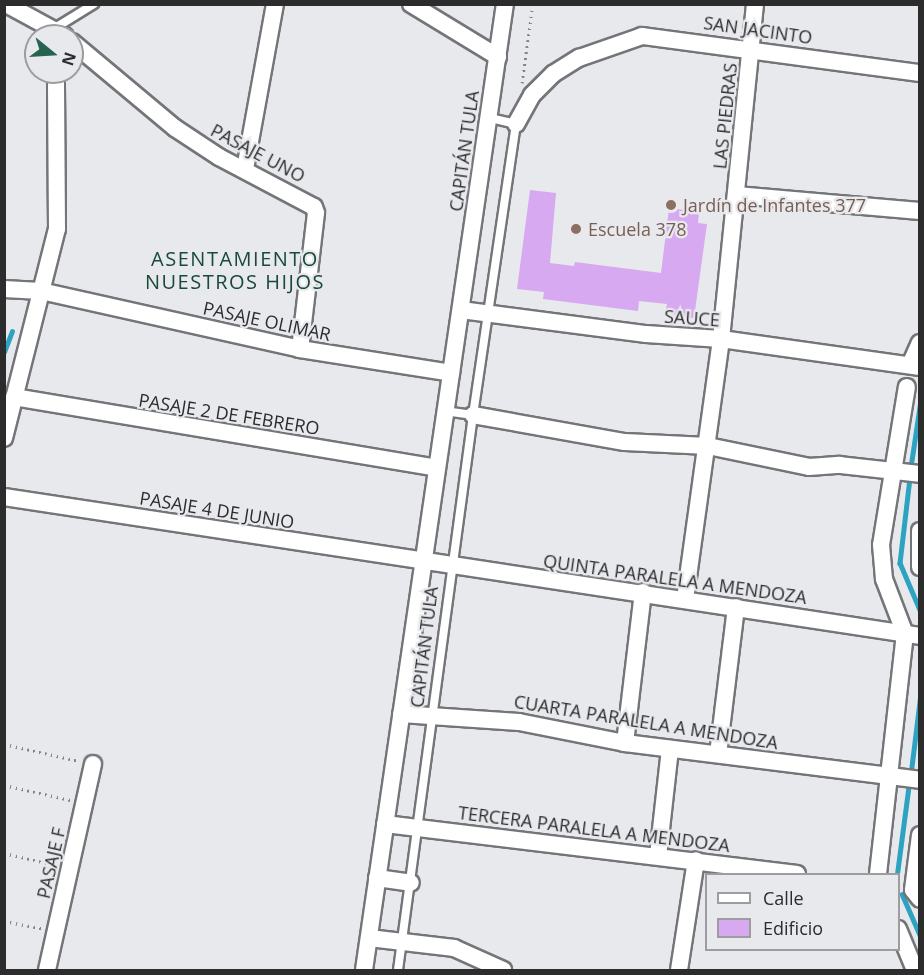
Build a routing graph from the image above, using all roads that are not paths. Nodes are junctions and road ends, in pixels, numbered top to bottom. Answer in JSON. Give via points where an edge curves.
{"nodes":[{"id":1,"x":6,"y":4,"type":"edge"},
{"id":2,"x":94,"y":4,"type":"edge"},
{"id":3,"x":275,"y":4,"type":"edge"},
{"id":4,"x":411,"y":4,"type":"edge"},
{"id":5,"x":505,"y":4,"type":"edge"},
{"id":6,"x":755,"y":4,"type":"edge"},
{"id":7,"x":42,"y":24,"type":"edge"},
{"id":8,"x":69,"y":24,"type":"edge"},
{"id":9,"x":751,"y":49,"type":"junction"},
{"id":10,"x":84,"y":52,"type":"edge"},
{"id":11,"x":498,"y":57,"type":"junction"},
{"id":12,"x":920,"y":73,"type":"edge"},
{"id":13,"x":56,"y":84,"type":"edge"},
{"id":14,"x":489,"y":118,"type":"junction"},
{"id":15,"x":516,"y":124,"type":"junction"},
{"id":16,"x":244,"y":169,"type":"junction"},
{"id":17,"x":736,"y":195,"type":"junction"},
{"id":18,"x":920,"y":211,"type":"edge"},
{"id":19,"x":4,"y":289,"type":"edge"},
{"id":20,"x":41,"y":291,"type":"junction"},
{"id":21,"x":461,"y":310,"type":"junction"},
{"id":22,"x":488,"y":313,"type":"junction"},
{"id":23,"x":722,"y":339,"type":"junction"},
{"id":24,"x":920,"y":343,"type":"edge"},
{"id":25,"x":300,"y":349,"type":"junction"},
{"id":26,"x":915,"y":366,"type":"edge"},
{"id":27,"x":451,"y":373,"type":"junction"},
{"id":28,"x":907,"y":387,"type":"dead end"},
{"id":29,"x":14,"y":397,"type":"junction"},
{"id":30,"x":446,"y":411,"type":"junction"},
{"id":31,"x":473,"y":415,"type":"junction"},
{"id":32,"x":4,"y":438,"type":"edge"},
{"id":33,"x":708,"y":446,"type":"junction"},
{"id":34,"x":437,"y":468,"type":"junction"},
{"id":35,"x":895,"y":471,"type":"junction"},
{"id":36,"x":920,"y":474,"type":"edge"},
{"id":37,"x":4,"y":497,"type":"edge"},
{"id":38,"x":920,"y":531,"type":"edge"},
{"id":39,"x":424,"y":562,"type":"junction"},
{"id":40,"x":454,"y":567,"type":"junction"},
{"id":41,"x":920,"y":567,"type":"edge"},
{"id":42,"x":643,"y":592,"type":"junction"},
{"id":43,"x":685,"y":599,"type":"junction"},
{"id":44,"x":736,"y":607,"type":"junction"},
{"id":45,"x":912,"y":635,"type":"edge"},
{"id":46,"x":401,"y":714,"type":"junction"},
{"id":47,"x":435,"y":716,"type":"junction"},
{"id":48,"x":625,"y":743,"type":"junction"},
{"id":49,"x":670,"y":748,"type":"junction"},
{"id":50,"x":718,"y":754,"type":"junction"},
{"id":51,"x":93,"y":764,"type":"road end"},
{"id":52,"x":890,"y":776,"type":"junction"},
{"id":53,"x":920,"y":780,"type":"edge"},
{"id":54,"x":385,"y":824,"type":"junction"},
{"id":55,"x":420,"y":828,"type":"junction"},
{"id":56,"x":920,"y":835,"type":"edge"},
{"id":57,"x":658,"y":856,"type":"junction"},
{"id":58,"x":696,"y":860,"type":"junction"},
{"id":59,"x":790,"y":873,"type":"edge"},
{"id":60,"x":878,"y":873,"type":"edge"},
{"id":61,"x":377,"y":878,"type":"junction"},
{"id":62,"x":411,"y":883,"type":"junction"},
{"id":63,"x":913,"y":892,"type":"edge"},
{"id":64,"x":900,"y":934,"type":"edge"},
{"id":65,"x":369,"y":938,"type":"junction"},
{"id":66,"x":402,"y":942,"type":"junction"},
{"id":67,"x":46,"y":970,"type":"edge"},
{"id":68,"x":364,"y":970,"type":"edge"},
{"id":69,"x":398,"y":970,"type":"edge"},
{"id":70,"x":503,"y":970,"type":"edge"},
{"id":71,"x":679,"y":970,"type":"edge"},
{"id":72,"x":915,"y":970,"type":"edge"}],
"edges":[{"from":1,"to":7,"type":"street"},
{"from":2,"to":8,"type":"lane"},
{"from":3,"to":16,"type":"street"},
{"from":4,"to":11,"type":"street"},
{"from":5,"to":11,"type":"street","name":"CAPITÁN TULA"},
{"from":6,"to":9,"type":"street","name":"LAS PIEDRAS"},
{"from":9,"to":12,"type":"street","name":"SAN JACINTO"},
{"from":9,"to":15,"type":"street","name":"SAN JACINTO","via":[[642,36],[579,58],[553,74],[532,95]]},
{"from":9,"to":17,"type":"street","name":"LAS PIEDRAS"},
{"from":10,"to":16,"type":"street","name":"PASAJE UNO","via":[[175,128]]},
{"from":11,"to":14,"type":"street","name":"CAPITÁN TULA"},
{"from":13,"to":20,"type":"street","via":[[57,229]]},
{"from":14,"to":15,"type":"lane"},
{"from":14,"to":21,"type":"street","name":"CAPITÁN TULA"},
{"from":15,"to":22,"type":"lane","name":"CAPITÁN TULA"},
{"from":16,"to":25,"type":"street","name":"PASAJE UNO","via":[[308,201],[316,213]]},
{"from":17,"to":18,"type":"street"},
{"from":17,"to":23,"type":"street","name":"LAS PIEDRAS"},
{"from":19,"to":20,"type":"street","name":"PASAJE OLIMAR"},
{"from":20,"to":25,"type":"street","name":"PASAJE OLIMAR"},
{"from":20,"to":29,"type":"street"},
{"from":21,"to":22,"type":"street","name":"SAUCE"},
{"from":21,"to":27,"type":"street","name":"CAPITÁN TULA"},
{"from":22,"to":23,"type":"street","name":"SAUCE","via":[[646,334]]},
{"from":22,"to":31,"type":"lane","name":"CAPITÁN TULA"},
{"from":23,"to":26,"type":"street","name":"SAUCE"},
{"from":23,"to":33,"type":"street","name":"LAS PIEDRAS"},
{"from":24,"to":26,"type":"street"},
{"from":25,"to":27,"type":"street","name":"PASAJE OLIMAR"},
{"from":27,"to":30,"type":"street","name":"CAPITÁN TULA"},
{"from":28,"to":35,"type":"street"},
{"from":29,"to":32,"type":"street"},
{"from":29,"to":34,"type":"street","name":"PASAJE 2 DE FEBRERO"},
{"from":30,"to":31,"type":"lane"},
{"from":30,"to":34,"type":"street","name":"CAPITÁN TULA"},
{"from":31,"to":33,"type":"street","via":[[625,442]]},
{"from":31,"to":40,"type":"lane","name":"CAPITÁN TULA"},
{"from":33,"to":35,"type":"street","via":[[809,467],[840,465]]},
{"from":33,"to":43,"type":"street","name":"LAS PIEDRAS"},
{"from":34,"to":39,"type":"street","name":"CAPITÁN TULA"},
{"from":35,"to":36,"type":"street"},
{"from":35,"to":45,"type":"street","via":[[883,527],[882,561],[884,579]]},
{"from":37,"to":39,"type":"street","name":"PASAJE 4 DE JUNIO"},
{"from":38,"to":41,"type":"street"},
{"from":39,"to":40,"type":"street","name":"QUINTA PARALELA A MENDOZA"},
{"from":39,"to":46,"type":"street","name":"CAPITÁN TULA"},
{"from":40,"to":42,"type":"street","name":"QUINTA PARALELA A MENDOZA"},
{"from":40,"to":47,"type":"lane","name":"CAPITÁN TULA"},
{"from":42,"to":43,"type":"street","name":"QUINTA PARALELA A MENDOZA"},
{"from":42,"to":48,"type":"street"},
{"from":43,"to":44,"type":"street","name":"QUINTA PARALELA A MENDOZA"},
{"from":44,"to":45,"type":"street","name":"QUINTA PARALELA A MENDOZA"},
{"from":44,"to":50,"type":"street"},
{"from":45,"to":52,"type":"street"},
{"from":46,"to":47,"type":"street","name":"CUARTA PARALELA A MENDOZA"},
{"from":46,"to":54,"type":"street","name":"CAPITÁN TULA"},
{"from":47,"to":48,"type":"street","name":"CUARTA PARALELA A MENDOZA","via":[[519,722]]},
{"from":47,"to":55,"type":"lane","name":"CAPITÁN TULA"},
{"from":48,"to":49,"type":"street","name":"CUARTA PARALELA A MENDOZA"},
{"from":49,"to":50,"type":"street","name":"CUARTA PARALELA A MENDOZA"},
{"from":49,"to":57,"type":"street"},
{"from":50,"to":52,"type":"street","name":"CUARTA PARALELA A MENDOZA"},
{"from":51,"to":67,"type":"street","name":"PASAJE F"},
{"from":52,"to":53,"type":"street","name":"CUARTA PARALELA A MENDOZA"},
{"from":52,"to":60,"type":"street"},
{"from":54,"to":55,"type":"street","name":"TERCERA PARALELA A MENDOZA"},
{"from":54,"to":61,"type":"street","name":"CAPITÁN TULA"},
{"from":55,"to":57,"type":"street","name":"TERCERA PARALELA A MENDOZA"},
{"from":55,"to":62,"type":"lane","name":"CAPITÁN TULA"},
{"from":56,"to":63,"type":"street"},
{"from":57,"to":58,"type":"street","name":"TERCERA PARALELA A MENDOZA"},
{"from":58,"to":59,"type":"street","name":"TERCERA PARALELA A MENDOZA"},
{"from":58,"to":71,"type":"street"},
{"from":61,"to":62,"type":"street"},
{"from":61,"to":65,"type":"street","name":"CAPITÁN TULA"},
{"from":62,"to":66,"type":"lane","name":"CAPITÁN TULA"},
{"from":64,"to":72,"type":"street"},
{"from":65,"to":66,"type":"street"},
{"from":65,"to":68,"type":"street","name":"CAPITÁN TULA"},
{"from":66,"to":69,"type":"lane","name":"CAPITÁN TULA"},
{"from":66,"to":70,"type":"street","via":[[454,948]]}]}
